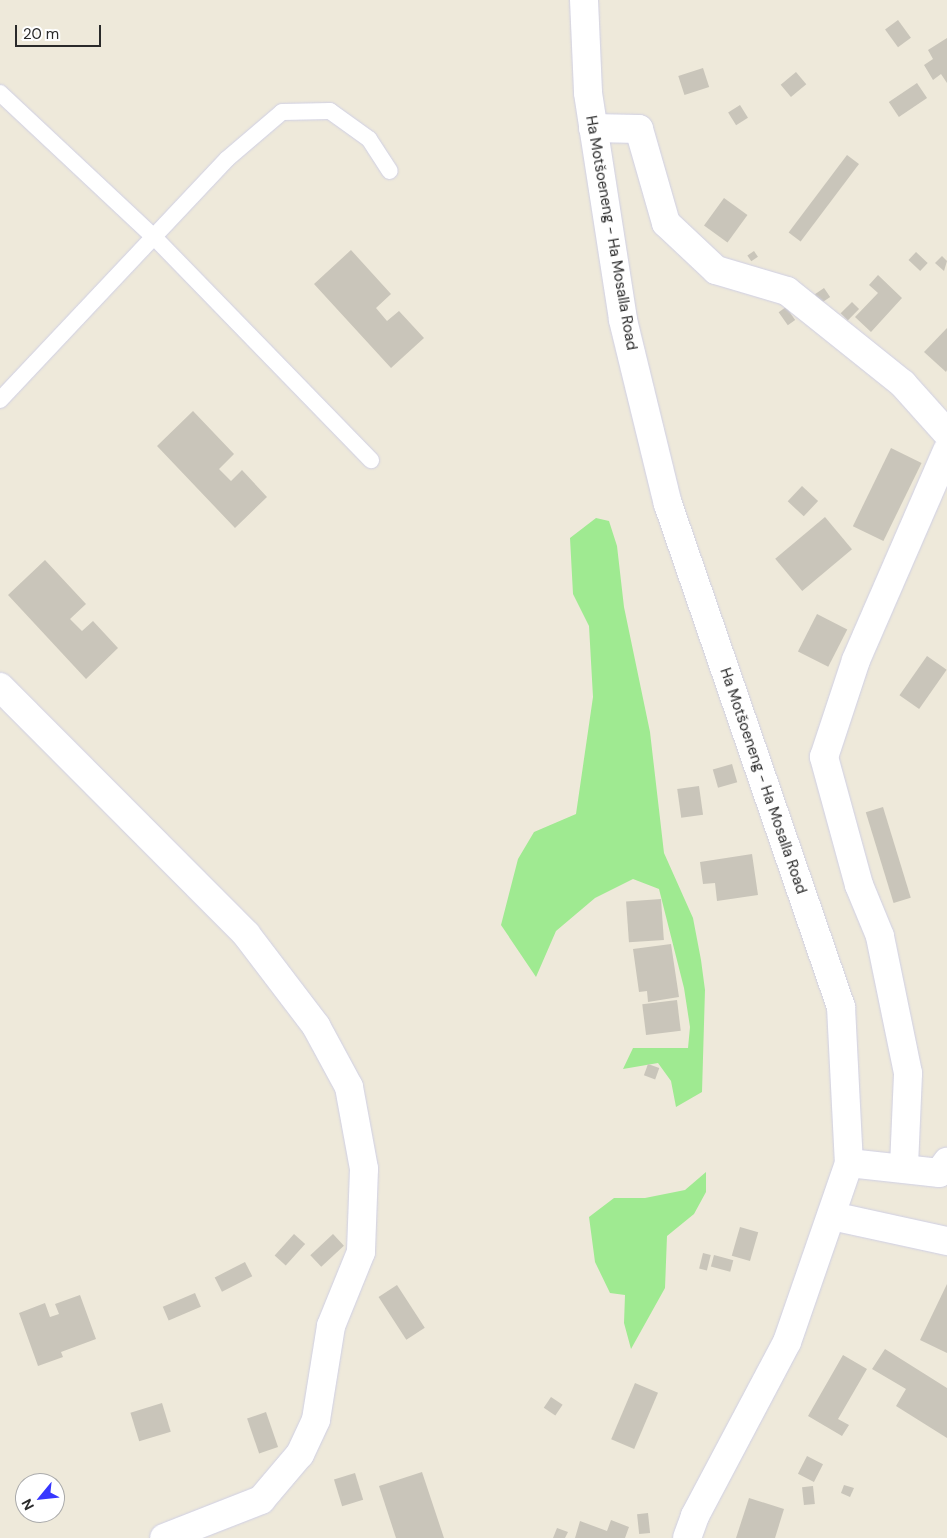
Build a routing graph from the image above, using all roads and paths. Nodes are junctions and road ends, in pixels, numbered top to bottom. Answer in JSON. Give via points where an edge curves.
{"nodes":[{"id":1,"x":584,"y":0,"type":"edge"},
{"id":2,"x":0,"y":93,"type":"edge"},
{"id":3,"x":593,"y":128,"type":"junction"},
{"id":4,"x":390,"y":171,"type":"dead end"},
{"id":5,"x":155,"y":238,"type":"junction"},
{"id":6,"x":0,"y":400,"type":"edge"},
{"id":7,"x":947,"y":433,"type":"edge"},
{"id":8,"x":947,"y":451,"type":"edge"},
{"id":9,"x":371,"y":460,"type":"dead end"},
{"id":10,"x":0,"y":687,"type":"edge"},
{"id":11,"x":947,"y":1162,"type":"edge"},
{"id":12,"x":849,"y":1163,"type":"junction"},
{"id":13,"x":904,"y":1166,"type":"junction"},
{"id":14,"x":832,"y":1216,"type":"junction"},
{"id":15,"x":947,"y":1241,"type":"edge"},
{"id":16,"x":164,"y":1538,"type":"edge"},
{"id":17,"x":687,"y":1538,"type":"edge"}],
"edges":[{"from":1,"to":3,"type":"street","name":"Ha Motšoeneng - Ha Mosalla Road","via":[[588,93]]},
{"from":2,"to":5,"type":"lane"},
{"from":3,"to":7,"type":"street","via":[[639,129],[666,223],[716,270],[787,291],[902,384]]},
{"from":3,"to":12,"type":"street","name":"Ha Motšoeneng - Ha Mosalla Road","via":[[623,320],[668,504],[841,1007]]},
{"from":4,"to":5,"type":"lane","via":[[369,139],[330,111],[282,112],[227,159]]},
{"from":5,"to":6,"type":"lane"},
{"from":5,"to":9,"type":"lane"},
{"from":8,"to":13,"type":"street","via":[[856,660],[824,757],[859,885],[880,936],[908,1073]]},
{"from":10,"to":16,"type":"street","via":[[246,934],[316,1026],[349,1087],[364,1169],[361,1252],[331,1326],[316,1420],[300,1454],[261,1500]]},
{"from":11,"to":13,"type":"street","via":[[939,1173]]},
{"from":12,"to":13,"type":"street"},
{"from":12,"to":14,"type":"street","name":"Ha Motšoeneng - Ha Mosalla Road"},
{"from":14,"to":15,"type":"street"},
{"from":14,"to":17,"type":"street","name":"Ha Motšoeneng - Ha Mosalla Road","via":[[787,1342],[694,1516]]}]}
